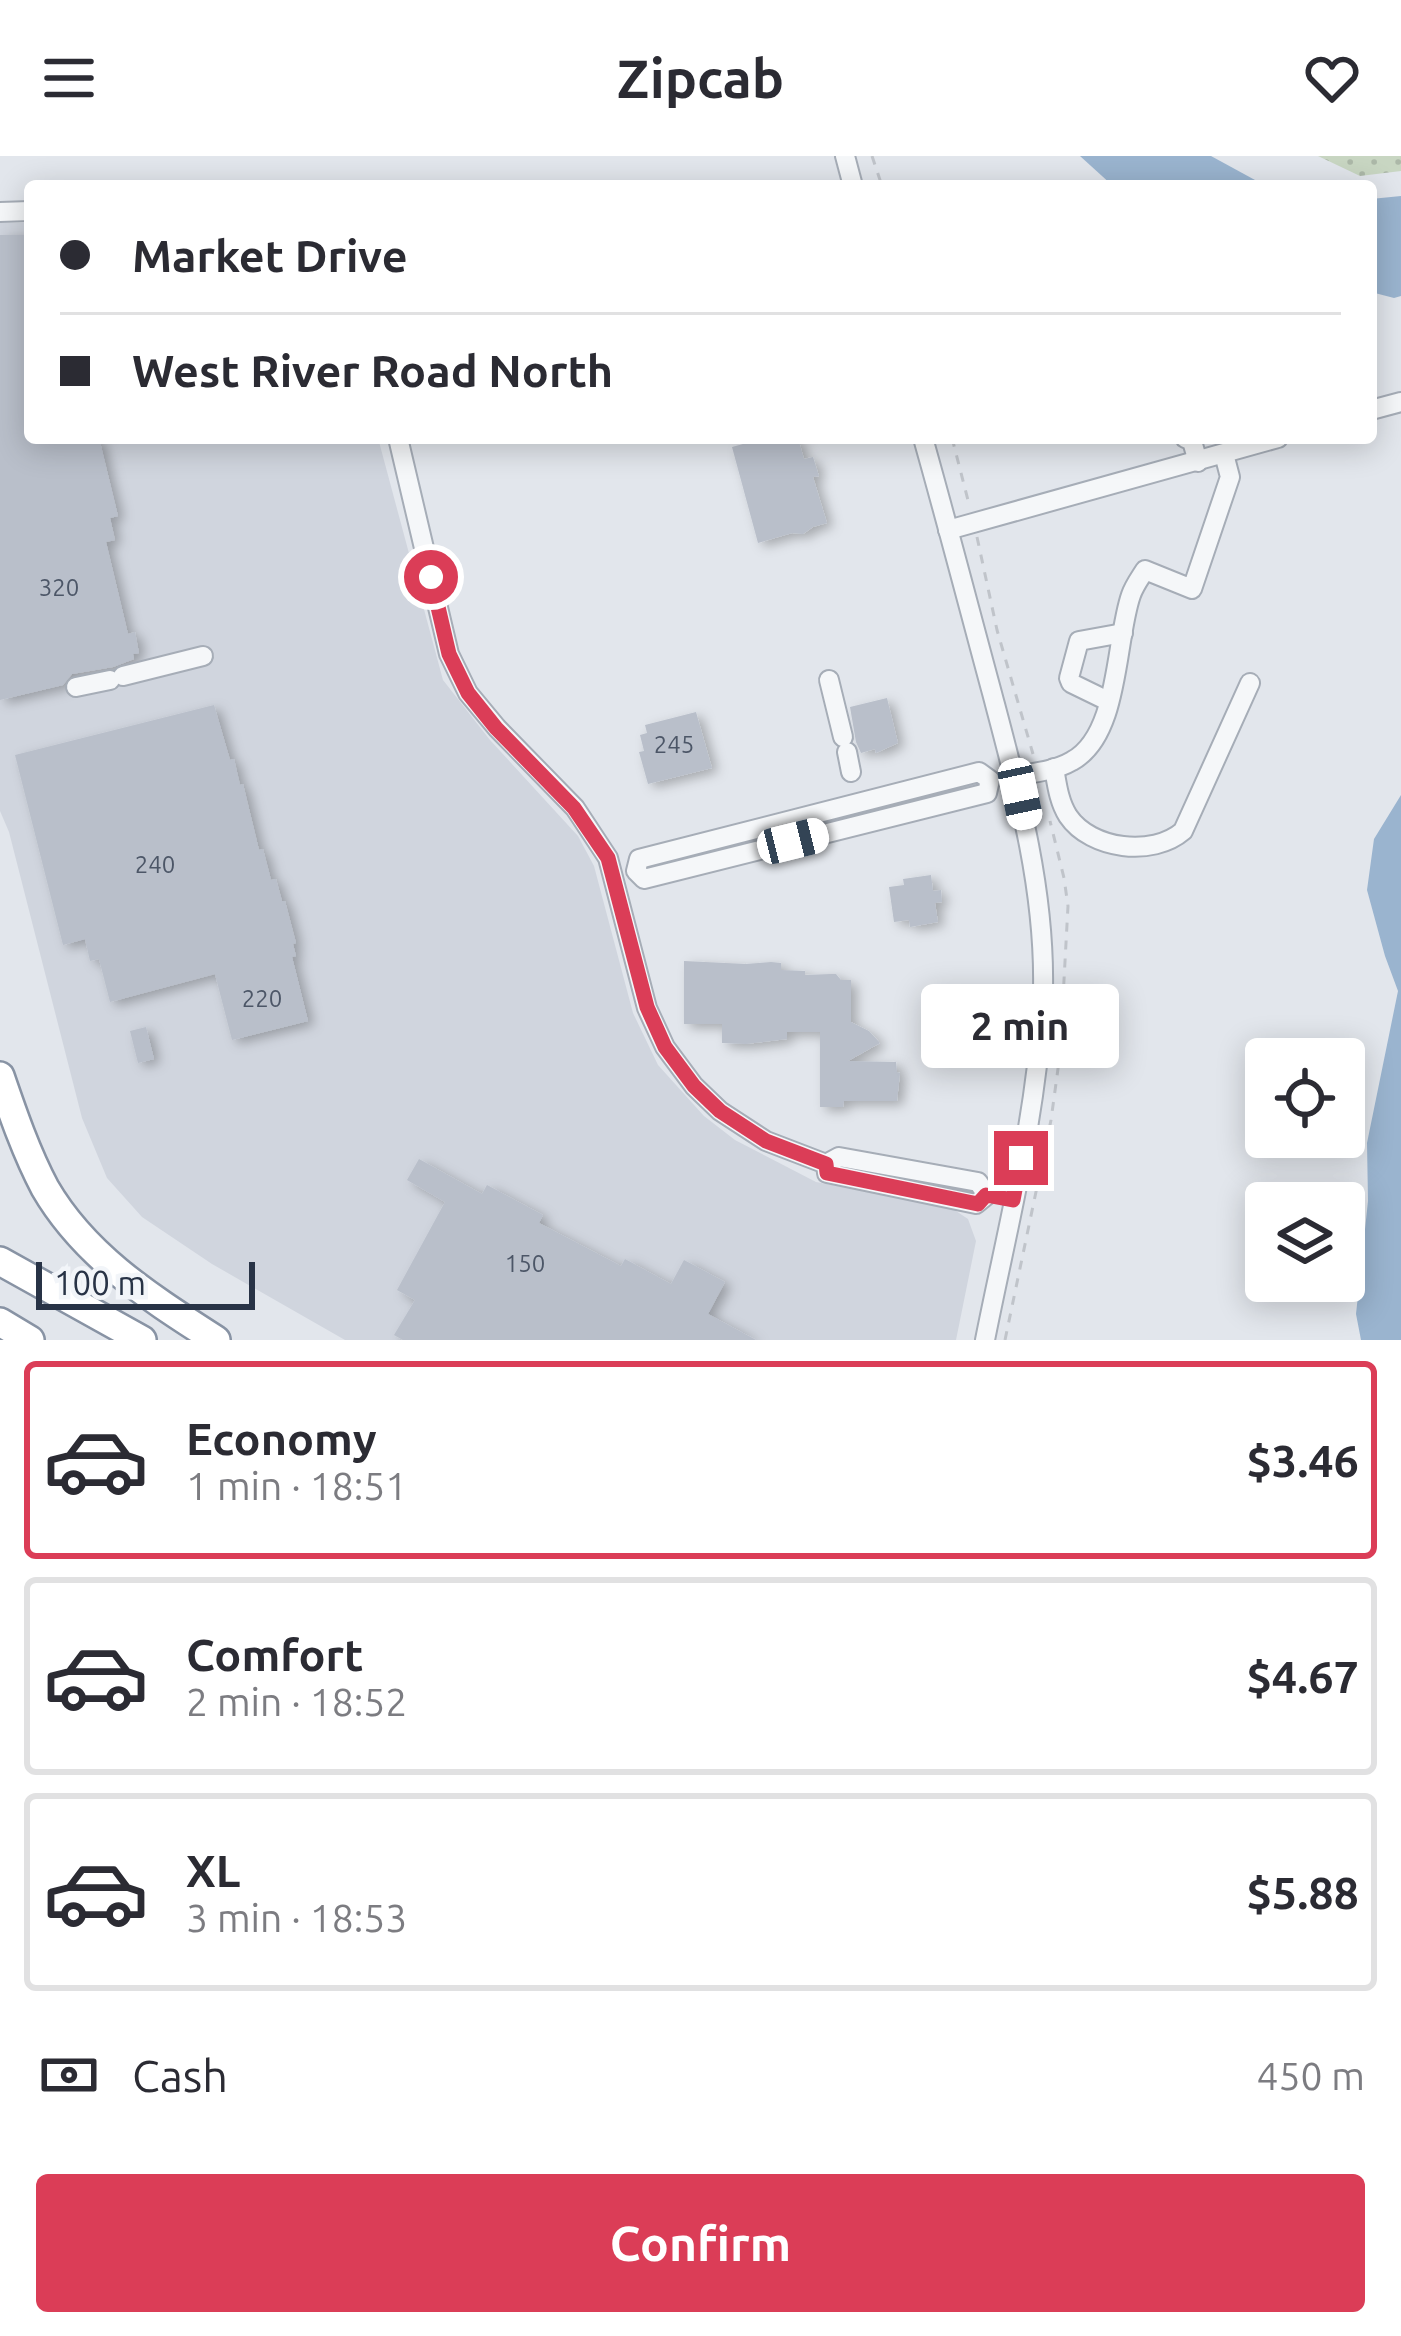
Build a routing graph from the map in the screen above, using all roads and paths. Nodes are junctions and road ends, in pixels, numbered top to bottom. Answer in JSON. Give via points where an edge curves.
{"nodes":[{"id":1,"x":399,"y":444,"type":"edge"},
{"id":2,"x":925,"y":444,"type":"edge"},
{"id":3,"x":954,"y":444,"type":"edge"},
{"id":4,"x":1193,"y":444,"type":"edge"},
{"id":5,"x":1258,"y":444,"type":"edge"},
{"id":6,"x":1224,"y":454,"type":"junction"},
{"id":7,"x":1198,"y":462,"type":"junction"},
{"id":8,"x":974,"y":523,"type":"junction"},
{"id":9,"x":949,"y":530,"type":"junction"},
{"id":10,"x":1123,"y":633,"type":"junction"},
{"id":11,"x":203,"y":656,"type":"dead end"},
{"id":12,"x":829,"y":680,"type":"dead end"},
{"id":13,"x":1250,"y":683,"type":"dead end"},
{"id":14,"x":76,"y":687,"type":"dead end"},
{"id":15,"x":1108,"y":701,"type":"junction"},
{"id":16,"x":847,"y":754,"type":"dead end"},
{"id":17,"x":1046,"y":770,"type":"junction"},
{"id":18,"x":1014,"y":775,"type":"junction"},
{"id":19,"x":1047,"y":809,"type":"dead end"},
{"id":20,"x":1052,"y":828,"type":"dead end"},
{"id":21,"x":613,"y":877,"type":"junction"},
{"id":22,"x":0,"y":1076,"type":"edge"},
{"id":23,"x":1043,"y":1159,"type":"dead end"},
{"id":24,"x":1013,"y":1200,"type":"junction"},
{"id":25,"x":0,"y":1261,"type":"edge"},
{"id":26,"x":0,"y":1327,"type":"edge"},
{"id":27,"x":19,"y":1340,"type":"edge"},
{"id":28,"x":30,"y":1340,"type":"edge"},
{"id":29,"x":142,"y":1340,"type":"edge"},
{"id":30,"x":216,"y":1340,"type":"edge"},
{"id":31,"x":985,"y":1340,"type":"edge"},
{"id":32,"x":1006,"y":1340,"type":"edge"}],
"edges":[{"from":1,"to":21,"type":"street","via":[[449,654],[468,693],[574,808]]},
{"from":2,"to":9,"type":"street"},
{"from":3,"to":8,"type":"path"},
{"from":4,"to":7,"type":"street"},
{"from":5,"to":6,"type":"street"},
{"from":6,"to":7,"type":"street"},
{"from":6,"to":10,"type":"street","via":[[1230,478],[1192,589],[1145,570]]},
{"from":7,"to":8,"type":"street"},
{"from":8,"to":9,"type":"street"},
{"from":8,"to":17,"type":"path","via":[[998,630]]},
{"from":9,"to":18,"type":"street"},
{"from":10,"to":15,"type":"street"},
{"from":10,"to":15,"type":"street","via":[[1078,641],[1069,678]]},
{"from":11,"to":14,"type":"street"},
{"from":12,"to":16,"type":"street"},
{"from":13,"to":17,"type":"street","via":[[1183,831],[1162,844],[1114,844],[1072,822]]},
{"from":15,"to":17,"type":"street","via":[[1086,751]]},
{"from":17,"to":18,"type":"street"},
{"from":18,"to":21,"type":"street","via":[[990,780],[979,772],[719,838],[639,859],[636,871]]},
{"from":18,"to":24,"type":"street","via":[[1033,857],[1043,986]]},
{"from":19,"to":20,"type":"path"},
{"from":21,"to":24,"type":"street","via":[[647,1007],[673,1058],[720,1111],[766,1141],[826,1164],[827,1173],[976,1204],[986,1195]]},
{"from":22,"to":30,"type":"highway","via":[[32,1162],[62,1214],[106,1263]]},
{"from":23,"to":32,"type":"path"},
{"from":24,"to":31,"type":"street"},
{"from":25,"to":29,"type":"highway"},
{"from":26,"to":27,"type":"highway"},
{"from":26,"to":28,"type":"highway"}]}
